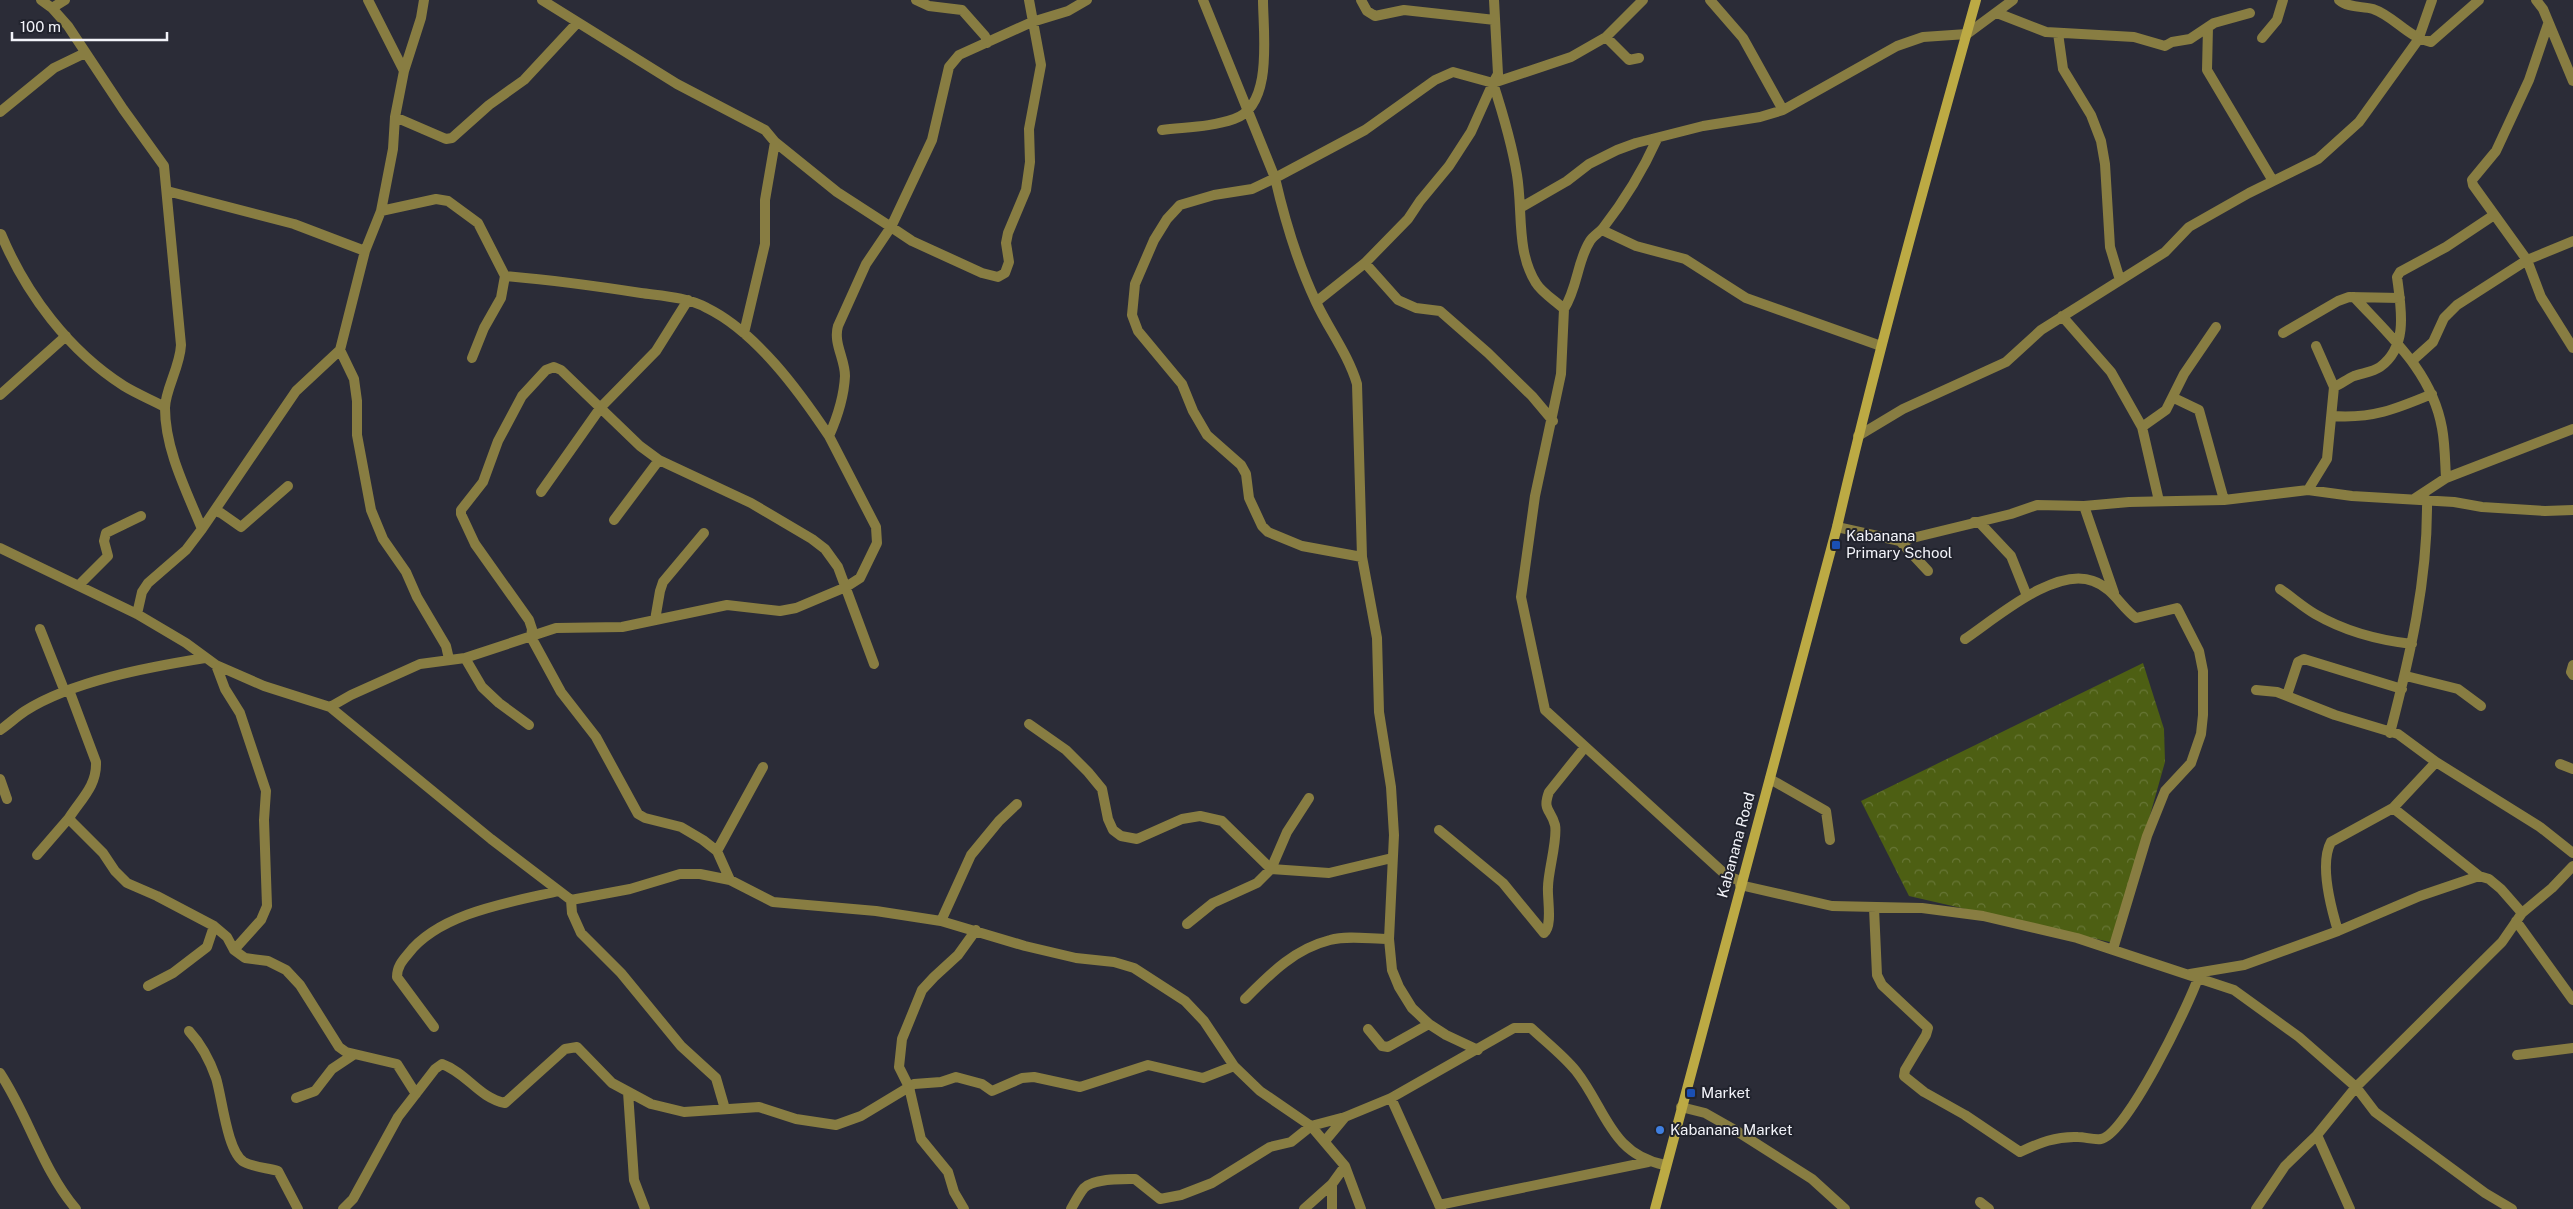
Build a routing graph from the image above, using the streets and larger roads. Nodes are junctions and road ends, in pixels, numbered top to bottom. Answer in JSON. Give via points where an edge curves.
{"nodes":[{"id":1,"x":41,"y":0,"type":"edge"},
{"id":2,"x":65,"y":0,"type":"edge"},
{"id":3,"x":368,"y":0,"type":"edge"},
{"id":4,"x":424,"y":0,"type":"edge"},
{"id":5,"x":543,"y":0,"type":"edge"},
{"id":6,"x":916,"y":0,"type":"edge"},
{"id":7,"x":1029,"y":0,"type":"edge"},
{"id":8,"x":1087,"y":0,"type":"edge"},
{"id":9,"x":1203,"y":0,"type":"edge"},
{"id":10,"x":1262,"y":0,"type":"edge"},
{"id":11,"x":1361,"y":0,"type":"edge"},
{"id":12,"x":1643,"y":0,"type":"edge"},
{"id":13,"x":1710,"y":0,"type":"edge"},
{"id":14,"x":1976,"y":0,"type":"edge"},
{"id":15,"x":2013,"y":0,"type":"edge"},
{"id":16,"x":2283,"y":0,"type":"edge"},
{"id":17,"x":2339,"y":0,"type":"edge"},
{"id":18,"x":2432,"y":0,"type":"edge"},
{"id":19,"x":2478,"y":0,"type":"edge"},
{"id":20,"x":2536,"y":0,"type":"edge"},
{"id":21,"x":1497,"y":2,"type":"edge"},
{"id":22,"x":52,"y":8,"type":"junction"},
{"id":23,"x":1997,"y":13,"type":"junction"},
{"id":24,"x":2250,"y":13,"type":"dead end"},
{"id":25,"x":1495,"y":20,"type":"junction"},
{"id":26,"x":1032,"y":22,"type":"junction"},
{"id":27,"x":577,"y":23,"type":"junction"},
{"id":28,"x":2548,"y":24,"type":"junction"},
{"id":29,"x":2208,"y":28,"type":"junction"},
{"id":30,"x":2058,"y":33,"type":"junction"},
{"id":31,"x":1967,"y":34,"type":"junction"},
{"id":32,"x":1606,"y":37,"type":"junction"},
{"id":33,"x":2262,"y":38,"type":"dead end"},
{"id":34,"x":2418,"y":40,"type":"junction"},
{"id":35,"x":987,"y":42,"type":"junction"},
{"id":36,"x":85,"y":53,"type":"junction"},
{"id":37,"x":1639,"y":58,"type":"dead end"},
{"id":38,"x":404,"y":71,"type":"junction"},
{"id":39,"x":2572,"y":75,"type":"edge"},
{"id":40,"x":1493,"y":83,"type":"junction"},
{"id":41,"x":1247,"y":109,"type":"junction"},
{"id":42,"x":1783,"y":110,"type":"junction"},
{"id":43,"x":0,"y":112,"type":"edge"},
{"id":44,"x":395,"y":117,"type":"junction"},
{"id":45,"x":1162,"y":130,"type":"dead end"},
{"id":46,"x":1657,"y":140,"type":"junction"},
{"id":47,"x":775,"y":142,"type":"junction"},
{"id":48,"x":1275,"y":178,"type":"junction"},
{"id":49,"x":2273,"y":181,"type":"junction"},
{"id":50,"x":167,"y":191,"type":"junction"},
{"id":51,"x":1520,"y":208,"type":"junction"},
{"id":52,"x":381,"y":211,"type":"junction"},
{"id":53,"x":2494,"y":216,"type":"junction"},
{"id":54,"x":890,"y":227,"type":"junction"},
{"id":55,"x":1602,"y":230,"type":"junction"},
{"id":56,"x":1,"y":234,"type":"edge"},
{"id":57,"x":2573,"y":241,"type":"edge"},
{"id":58,"x":365,"y":251,"type":"junction"},
{"id":59,"x":2527,"y":260,"type":"junction"},
{"id":60,"x":1365,"y":263,"type":"junction"},
{"id":61,"x":505,"y":276,"type":"junction"},
{"id":62,"x":2120,"y":280,"type":"junction"},
{"id":63,"x":2354,"y":297,"type":"junction"},
{"id":64,"x":2400,"y":298,"type":"junction"},
{"id":65,"x":688,"y":300,"type":"junction"},
{"id":66,"x":1316,"y":302,"type":"junction"},
{"id":67,"x":1564,"y":309,"type":"junction"},
{"id":68,"x":2062,"y":316,"type":"junction"},
{"id":69,"x":2216,"y":328,"type":"dead end"},
{"id":70,"x":744,"y":333,"type":"junction"},
{"id":71,"x":2283,"y":333,"type":"dead end"},
{"id":72,"x":66,"y":336,"type":"junction"},
{"id":73,"x":2399,"y":345,"type":"junction"},
{"id":74,"x":1882,"y":346,"type":"junction"},
{"id":75,"x":2316,"y":346,"type":"dead end"},
{"id":76,"x":2573,"y":348,"type":"edge"},
{"id":77,"x":340,"y":350,"type":"junction"},
{"id":78,"x":472,"y":358,"type":"dead end"},
{"id":79,"x":2413,"y":360,"type":"junction"},
{"id":80,"x":2334,"y":387,"type":"junction"},
{"id":81,"x":2432,"y":394,"type":"junction"},
{"id":82,"x":0,"y":395,"type":"edge"},
{"id":83,"x":2174,"y":398,"type":"junction"},
{"id":84,"x":165,"y":407,"type":"junction"},
{"id":85,"x":601,"y":408,"type":"junction"},
{"id":86,"x":2332,"y":416,"type":"junction"},
{"id":87,"x":1553,"y":421,"type":"junction"},
{"id":88,"x":2142,"y":427,"type":"junction"},
{"id":89,"x":2573,"y":429,"type":"edge"},
{"id":90,"x":829,"y":436,"type":"junction"},
{"id":91,"x":1858,"y":436,"type":"junction"},
{"id":92,"x":659,"y":460,"type":"junction"},
{"id":93,"x":2446,"y":478,"type":"junction"},
{"id":94,"x":288,"y":486,"type":"dead end"},
{"id":95,"x":2308,"y":490,"type":"junction"},
{"id":96,"x":541,"y":492,"type":"dead end"},
{"id":97,"x":2414,"y":499,"type":"junction"},
{"id":98,"x":2224,"y":500,"type":"junction"},
{"id":99,"x":2427,"y":500,"type":"junction"},
{"id":100,"x":2159,"y":501,"type":"junction"},
{"id":101,"x":2084,"y":506,"type":"junction"},
{"id":102,"x":2573,"y":510,"type":"edge"},
{"id":103,"x":215,"y":511,"type":"junction"},
{"id":104,"x":141,"y":516,"type":"dead end"},
{"id":105,"x":614,"y":520,"type":"dead end"},
{"id":106,"x":1970,"y":522,"type":"junction"},
{"id":107,"x":1837,"y":527,"type":"junction"},
{"id":108,"x":202,"y":529,"type":"junction"},
{"id":109,"x":704,"y":533,"type":"dead end"},
{"id":110,"x":1900,"y":541,"type":"junction"},
{"id":111,"x":0,"y":548,"type":"edge"},
{"id":112,"x":1362,"y":557,"type":"junction"},
{"id":113,"x":1928,"y":571,"type":"dead end"},
{"id":114,"x":80,"y":584,"type":"junction"},
{"id":115,"x":846,"y":587,"type":"junction"},
{"id":116,"x":2280,"y":589,"type":"dead end"},
{"id":117,"x":2114,"y":593,"type":"junction"},
{"id":118,"x":2027,"y":596,"type":"junction"},
{"id":119,"x":137,"y":614,"type":"junction"},
{"id":120,"x":656,"y":620,"type":"junction"},
{"id":121,"x":40,"y":629,"type":"dead end"},
{"id":122,"x":531,"y":637,"type":"junction"},
{"id":123,"x":1965,"y":639,"type":"dead end"},
{"id":124,"x":2412,"y":644,"type":"junction"},
{"id":125,"x":205,"y":658,"type":"junction"},
{"id":126,"x":465,"y":658,"type":"junction"},
{"id":127,"x":448,"y":659,"type":"junction"},
{"id":128,"x":874,"y":664,"type":"dead end"},
{"id":129,"x":216,"y":665,"type":"junction"},
{"id":130,"x":2573,"y":665,"type":"edge"},
{"id":131,"x":2573,"y":675,"type":"edge"},
{"id":132,"x":2406,"y":676,"type":"junction"},
{"id":133,"x":2402,"y":689,"type":"junction"},
{"id":134,"x":2256,"y":690,"type":"dead end"},
{"id":135,"x":67,"y":691,"type":"junction"},
{"id":136,"x":2287,"y":695,"type":"junction"},
{"id":137,"x":2481,"y":706,"type":"dead end"},
{"id":138,"x":330,"y":708,"type":"junction"},
{"id":139,"x":1029,"y":724,"type":"dead end"},
{"id":140,"x":529,"y":725,"type":"dead end"},
{"id":141,"x":0,"y":730,"type":"edge"},
{"id":142,"x":2390,"y":733,"type":"junction"},
{"id":143,"x":1585,"y":747,"type":"junction"},
{"id":144,"x":2436,"y":762,"type":"junction"},
{"id":145,"x":2560,"y":764,"type":"dead end"},
{"id":146,"x":763,"y":768,"type":"dead end"},
{"id":147,"x":2573,"y":769,"type":"edge"},
{"id":148,"x":0,"y":779,"type":"edge"},
{"id":149,"x":1770,"y":779,"type":"junction"},
{"id":150,"x":1309,"y":798,"type":"dead end"},
{"id":151,"x":7,"y":799,"type":"dead end"},
{"id":152,"x":1017,"y":804,"type":"dead end"},
{"id":153,"x":2393,"y":808,"type":"junction"},
{"id":154,"x":69,"y":818,"type":"junction"},
{"id":155,"x":1438,"y":830,"type":"dead end"},
{"id":156,"x":1830,"y":840,"type":"dead end"},
{"id":157,"x":717,"y":851,"type":"junction"},
{"id":158,"x":2573,"y":853,"type":"edge"},
{"id":159,"x":36,"y":855,"type":"dead end"},
{"id":160,"x":1392,"y":858,"type":"junction"},
{"id":161,"x":2573,"y":866,"type":"edge"},
{"id":162,"x":1271,"y":869,"type":"junction"},
{"id":163,"x":2479,"y":876,"type":"junction"},
{"id":164,"x":730,"y":880,"type":"junction"},
{"id":165,"x":1741,"y":883,"type":"junction"},
{"id":166,"x":559,"y":891,"type":"junction"},
{"id":167,"x":571,"y":900,"type":"junction"},
{"id":168,"x":1874,"y":908,"type":"junction"},
{"id":169,"x":2519,"y":917,"type":"junction"},
{"id":170,"x":941,"y":921,"type":"junction"},
{"id":171,"x":1187,"y":924,"type":"dead end"},
{"id":172,"x":214,"y":926,"type":"junction"},
{"id":173,"x":976,"y":930,"type":"junction"},
{"id":174,"x":2338,"y":931,"type":"junction"},
{"id":175,"x":1389,"y":939,"type":"junction"},
{"id":176,"x":2113,"y":949,"type":"junction"},
{"id":177,"x":234,"y":950,"type":"junction"},
{"id":178,"x":2194,"y":976,"type":"junction"},
{"id":179,"x":148,"y":986,"type":"dead end"},
{"id":180,"x":1244,"y":999,"type":"dead end"},
{"id":181,"x":2573,"y":1000,"type":"edge"},
{"id":182,"x":1429,"y":1024,"type":"junction"},
{"id":183,"x":434,"y":1027,"type":"dead end"},
{"id":184,"x":1368,"y":1029,"type":"dead end"},
{"id":185,"x":189,"y":1031,"type":"dead end"},
{"id":186,"x":2573,"y":1048,"type":"edge"},
{"id":187,"x":1478,"y":1050,"type":"junction"},
{"id":188,"x":2517,"y":1054,"type":"dead end"},
{"id":189,"x":353,"y":1055,"type":"junction"},
{"id":190,"x":1234,"y":1066,"type":"junction"},
{"id":191,"x":0,"y":1073,"type":"edge"},
{"id":192,"x":909,"y":1087,"type":"junction"},
{"id":193,"x":2356,"y":1087,"type":"junction"},
{"id":194,"x":628,"y":1092,"type":"junction"},
{"id":195,"x":416,"y":1094,"type":"junction"},
{"id":196,"x":296,"y":1098,"type":"dead end"},
{"id":197,"x":1391,"y":1098,"type":"junction"},
{"id":198,"x":1681,"y":1107,"type":"junction"},
{"id":199,"x":725,"y":1109,"type":"junction"},
{"id":200,"x":1345,"y":1117,"type":"junction"},
{"id":201,"x":1311,"y":1126,"type":"junction"},
{"id":202,"x":2317,"y":1135,"type":"junction"},
{"id":203,"x":1325,"y":1141,"type":"junction"},
{"id":204,"x":1648,"y":1162,"type":"junction"},
{"id":205,"x":1665,"y":1165,"type":"junction"},
{"id":206,"x":1345,"y":1166,"type":"junction"},
{"id":207,"x":1332,"y":1184,"type":"junction"},
{"id":208,"x":1980,"y":1202,"type":"dead end"},
{"id":209,"x":1440,"y":1207,"type":"edge"},
{"id":210,"x":76,"y":1209,"type":"edge"},
{"id":211,"x":298,"y":1209,"type":"edge"},
{"id":212,"x":343,"y":1209,"type":"edge"},
{"id":213,"x":645,"y":1209,"type":"edge"},
{"id":214,"x":964,"y":1209,"type":"edge"},
{"id":215,"x":1071,"y":1209,"type":"edge"},
{"id":216,"x":1304,"y":1209,"type":"edge"},
{"id":217,"x":1332,"y":1209,"type":"edge"},
{"id":218,"x":1361,"y":1209,"type":"edge"},
{"id":219,"x":1655,"y":1209,"type":"edge"},
{"id":220,"x":1845,"y":1209,"type":"edge"},
{"id":221,"x":1989,"y":1209,"type":"edge"},
{"id":222,"x":2256,"y":1209,"type":"edge"},
{"id":223,"x":2350,"y":1209,"type":"edge"},
{"id":224,"x":2512,"y":1209,"type":"edge"}],
"edges":[{"from":1,"to":22,"type":"street"},
{"from":2,"to":22,"type":"street"},
{"from":3,"to":38,"type":"street"},
{"from":4,"to":38,"type":"street"},
{"from":5,"to":27,"type":"street"},
{"from":6,"to":35,"type":"street","via":[[929,6],[962,10]]},
{"from":7,"to":26,"type":"street"},
{"from":8,"to":26,"type":"street","via":[[1068,11]]},
{"from":9,"to":41,"type":"street"},
{"from":10,"to":41,"type":"street","via":[[1263,75],[1260,92]]},
{"from":11,"to":25,"type":"street","via":[[1367,11],[1375,16],[1404,10]]},
{"from":12,"to":32,"type":"street"},
{"from":13,"to":42,"type":"street","via":[[1743,38]]},
{"from":14,"to":31,"type":"street","name":"Kabanana Road"},
{"from":15,"to":23,"type":"street"},
{"from":16,"to":33,"type":"street","via":[[2277,20]]},
{"from":17,"to":34,"type":"street","via":[[2374,10]]},
{"from":18,"to":34,"type":"street"},
{"from":19,"to":34,"type":"street","via":[[2431,42]]},
{"from":20,"to":28,"type":"street"},
{"from":21,"to":25,"type":"street"},
{"from":22,"to":36,"type":"street"},
{"from":23,"to":30,"type":"street","via":[[2046,32]]},
{"from":23,"to":31,"type":"street"},
{"from":24,"to":29,"type":"street","via":[[2214,23]]},
{"from":25,"to":40,"type":"street","via":[[1498,74]]},
{"from":26,"to":35,"type":"street"},
{"from":26,"to":54,"type":"street","via":[[1041,65],[1029,130],[1030,162],[1026,190],[1008,233],[1009,262],[1005,273],[998,276],[982,273]]},
{"from":27,"to":44,"type":"street","via":[[524,80],[488,105],[452,138],[446,139]]},
{"from":27,"to":47,"type":"street","via":[[677,84],[765,130]]},
{"from":28,"to":39,"type":"street"},
{"from":28,"to":53,"type":"street","via":[[2529,80],[2496,151],[2472,180]]},
{"from":29,"to":30,"type":"street","via":[[2190,39],[2165,46],[2134,37]]},
{"from":29,"to":49,"type":"street","via":[[2207,70]]},
{"from":30,"to":62,"type":"street","via":[[2063,69],[2091,114],[2101,141],[2110,248]]},
{"from":31,"to":42,"type":"street","via":[[1923,37],[1896,46]]},
{"from":31,"to":74,"type":"street","name":"Kabanana Road"},
{"from":32,"to":37,"type":"street","via":[[1629,60]]},
{"from":32,"to":40,"type":"street","via":[[1571,57]]},
{"from":34,"to":49,"type":"street","via":[[2359,122],[2318,159]]},
{"from":35,"to":54,"type":"street","via":[[959,55],[949,68],[932,140]]},
{"from":36,"to":43,"type":"street","via":[[54,68]]},
{"from":36,"to":50,"type":"street","via":[[164,166]]},
{"from":38,"to":44,"type":"street"},
{"from":40,"to":48,"type":"street","via":[[1453,72],[1443,76],[1365,130]]},
{"from":40,"to":51,"type":"street","via":[[1507,129]]},
{"from":40,"to":60,"type":"street","via":[[1471,132],[1449,166],[1408,219]]},
{"from":41,"to":45,"type":"street","via":[[1236,118]]},
{"from":41,"to":48,"type":"street"},
{"from":42,"to":46,"type":"street","via":[[1703,126]]},
{"from":44,"to":52,"type":"street","via":[[393,149]]},
{"from":46,"to":51,"type":"street","via":[[1636,143],[1604,156]]},
{"from":46,"to":55,"type":"street","via":[[1641,171]]},
{"from":47,"to":54,"type":"street","via":[[837,192]]},
{"from":47,"to":70,"type":"street","via":[[766,192],[765,244]]},
{"from":48,"to":66,"type":"street"},
{"from":48,"to":112,"type":"street","via":[[1252,189],[1180,205],[1162,226],[1142,264],[1135,284],[1132,315],[1138,331],[1182,384],[1207,435],[1241,465],[1246,474],[1248,498],[1268,532],[1302,546]]},
{"from":49,"to":62,"type":"street","via":[[2189,227],[2165,252]]},
{"from":50,"to":58,"type":"street","via":[[294,224]]},
{"from":50,"to":84,"type":"street","via":[[181,345]]},
{"from":51,"to":67,"type":"street","via":[[1520,228],[1536,284]]},
{"from":52,"to":58,"type":"street"},
{"from":52,"to":61,"type":"street","via":[[436,199],[448,202],[478,223]]},
{"from":53,"to":59,"type":"street"},
{"from":53,"to":64,"type":"street","via":[[2400,272],[2397,277]]},
{"from":54,"to":90,"type":"street","via":[[866,264],[838,326],[836,336],[845,375],[837,418]]},
{"from":55,"to":67,"type":"street","via":[[1590,241],[1584,253],[1574,294]]},
{"from":55,"to":74,"type":"street","via":[[1636,246],[1686,258],[1746,298]]},
{"from":56,"to":72,"type":"street","via":[[19,271]]},
{"from":57,"to":59,"type":"street"},
{"from":58,"to":77,"type":"street"},
{"from":59,"to":76,"type":"street","via":[[2541,297]]},
{"from":59,"to":79,"type":"street","via":[[2457,304],[2444,318],[2433,342]]},
{"from":60,"to":66,"type":"street"},
{"from":60,"to":87,"type":"street","via":[[1398,300],[1416,308],[1440,312],[1488,353]]},
{"from":61,"to":65,"type":"street","via":[[572,282]]},
{"from":61,"to":78,"type":"street","via":[[501,298]]},
{"from":62,"to":68,"type":"street"},
{"from":63,"to":64,"type":"street"},
{"from":63,"to":71,"type":"street","via":[[2338,301]]},
{"from":63,"to":73,"type":"street"},
{"from":64,"to":73,"type":"street"},
{"from":65,"to":70,"type":"street","via":[[707,308]]},
{"from":65,"to":85,"type":"street","via":[[656,352]]},
{"from":66,"to":112,"type":"street","via":[[1352,366],[1357,384]]},
{"from":67,"to":87,"type":"street","via":[[1561,374]]},
{"from":68,"to":88,"type":"street","via":[[2111,372]]},
{"from":68,"to":91,"type":"street","via":[[2006,362],[1903,409]]},
{"from":69,"to":83,"type":"street","via":[[2186,371]]},
{"from":70,"to":90,"type":"street","via":[[803,399]]},
{"from":72,"to":82,"type":"street"},
{"from":72,"to":84,"type":"street","via":[[90,360],[124,386]]},
{"from":73,"to":79,"type":"street"},
{"from":73,"to":80,"type":"street","via":[[2379,368]]},
{"from":74,"to":91,"type":"street","name":"Kabanana Road"},
{"from":75,"to":80,"type":"street"},
{"from":77,"to":103,"type":"street","via":[[296,391]]},
{"from":77,"to":127,"type":"street","via":[[354,379],[356,436],[371,510],[383,540],[406,572],[446,646]]},
{"from":79,"to":81,"type":"street"},
{"from":80,"to":86,"type":"street"},
{"from":81,"to":86,"type":"street","via":[[2394,410],[2358,418]]},
{"from":81,"to":93,"type":"street","via":[[2442,427]]},
{"from":83,"to":88,"type":"street","via":[[2164,412]]},
{"from":83,"to":98,"type":"street","via":[[2200,410]]},
{"from":84,"to":108,"type":"street","via":[[179,473]]},
{"from":85,"to":92,"type":"street"},
{"from":85,"to":96,"type":"street"},
{"from":85,"to":122,"type":"street","via":[[561,370],[554,367],[546,370],[522,396],[498,441],[483,482],[461,510],[475,544],[529,620]]},
{"from":86,"to":95,"type":"street","via":[[2327,459]]},
{"from":87,"to":143,"type":"street","via":[[1535,496],[1521,597],[1545,710]]},
{"from":88,"to":100,"type":"street"},
{"from":89,"to":93,"type":"street"},
{"from":90,"to":115,"type":"street","via":[[876,527],[877,543],[868,564],[860,578]]},
{"from":91,"to":107,"type":"street","name":"Kabanana Road"},
{"from":92,"to":105,"type":"street"},
{"from":92,"to":115,"type":"street","via":[[751,503],[812,538],[838,567]]},
{"from":93,"to":97,"type":"street"},
{"from":94,"to":103,"type":"street","via":[[241,527]]},
{"from":95,"to":97,"type":"street"},
{"from":95,"to":98,"type":"street"},
{"from":97,"to":99,"type":"street"},
{"from":98,"to":100,"type":"street"},
{"from":99,"to":102,"type":"street","via":[[2482,507]]},
{"from":99,"to":124,"type":"street","via":[[2422,596]]},
{"from":100,"to":101,"type":"street"},
{"from":101,"to":106,"type":"street","via":[[2037,505]]},
{"from":101,"to":117,"type":"street"},
{"from":103,"to":108,"type":"street"},
{"from":104,"to":114,"type":"street","via":[[106,533],[104,540],[108,556]]},
{"from":106,"to":110,"type":"street"},
{"from":106,"to":118,"type":"street","via":[[1979,522],[2011,556]]},
{"from":107,"to":110,"type":"street"},
{"from":107,"to":149,"type":"street","name":"Kabanana Road"},
{"from":108,"to":119,"type":"street","via":[[186,550],[148,583],[142,592]]},
{"from":109,"to":120,"type":"street","via":[[664,582]]},
{"from":110,"to":113,"type":"street"},
{"from":111,"to":114,"type":"street"},
{"from":112,"to":160,"type":"street","via":[[1377,638],[1379,712],[1391,787]]},
{"from":114,"to":119,"type":"street"},
{"from":115,"to":120,"type":"street","via":[[796,608],[780,611],[727,605]]},
{"from":115,"to":128,"type":"street"},
{"from":116,"to":124,"type":"street","via":[[2313,613],[2342,628],[2376,639]]},
{"from":117,"to":118,"type":"street","via":[[2084,578],[2055,584]]},
{"from":117,"to":176,"type":"street","via":[[2136,618],[2178,609],[2199,651],[2203,671],[2203,715],[2201,734],[2191,763],[2168,786],[2147,836]]},
{"from":118,"to":123,"type":"street"},
{"from":119,"to":125,"type":"street"},
{"from":120,"to":122,"type":"street","via":[[622,627],[556,628]]},
{"from":121,"to":135,"type":"street"},
{"from":122,"to":126,"type":"street"},
{"from":122,"to":157,"type":"street","via":[[561,692],[596,737],[638,814],[681,827]]},
{"from":124,"to":132,"type":"street"},
{"from":125,"to":129,"type":"street"},
{"from":125,"to":135,"type":"street","via":[[156,666]]},
{"from":126,"to":127,"type":"street"},
{"from":126,"to":140,"type":"street","via":[[482,687]]},
{"from":127,"to":138,"type":"street","via":[[420,664]]},
{"from":129,"to":138,"type":"street","via":[[264,686]]},
{"from":129,"to":177,"type":"street","via":[[225,689],[240,713],[266,791],[267,906],[261,920]]},
{"from":130,"to":131,"type":"street"},
{"from":132,"to":133,"type":"street"},
{"from":132,"to":137,"type":"street","via":[[2458,689]]},
{"from":133,"to":136,"type":"street","via":[[2304,658],[2298,662]]},
{"from":133,"to":142,"type":"street"},
{"from":134,"to":136,"type":"street"},
{"from":135,"to":141,"type":"street","via":[[25,712]]},
{"from":135,"to":154,"type":"street","via":[[96,762],[92,786]]},
{"from":136,"to":142,"type":"street"},
{"from":138,"to":166,"type":"street"},
{"from":139,"to":162,"type":"street","via":[[1066,750],[1088,772],[1102,790],[1113,830],[1121,836],[1136,839],[1182,818],[1210,818],[1222,821]]},
{"from":142,"to":144,"type":"street","via":[[2402,736]]},
{"from":143,"to":155,"type":"street","via":[[1546,800],[1545,808],[1555,825],[1548,885],[1548,925],[1544,933],[1503,883]]},
{"from":143,"to":165,"type":"street","via":[[1727,876]]},
{"from":144,"to":153,"type":"street"},
{"from":144,"to":158,"type":"street","via":[[2540,827]]},
{"from":145,"to":147,"type":"street"},
{"from":146,"to":157,"type":"street"},
{"from":148,"to":151,"type":"street"},
{"from":149,"to":156,"type":"street","via":[[1826,811]]},
{"from":149,"to":165,"type":"street","name":"Kabanana Road"},
{"from":150,"to":162,"type":"street","via":[[1287,832]]},
{"from":152,"to":170,"type":"street","via":[[971,855]]},
{"from":153,"to":163,"type":"street"},
{"from":153,"to":174,"type":"street","via":[[2337,838],[2328,848],[2330,902]]},
{"from":154,"to":159,"type":"street"},
{"from":154,"to":172,"type":"street","via":[[128,883]]},
{"from":157,"to":164,"type":"street"},
{"from":160,"to":162,"type":"street","via":[[1328,873]]},
{"from":160,"to":175,"type":"street"},
{"from":161,"to":169,"type":"street"},
{"from":162,"to":171,"type":"street","via":[[1257,883],[1212,903]]},
{"from":163,"to":169,"type":"street","via":[[2489,879],[2501,889]]},
{"from":163,"to":174,"type":"street","via":[[2420,896]]},
{"from":164,"to":167,"type":"street","via":[[680,874],[630,889]]},
{"from":164,"to":170,"type":"street","via":[[773,902],[876,911]]},
{"from":165,"to":168,"type":"street","via":[[1832,906]]},
{"from":165,"to":198,"type":"street","name":"Kabanana Road"},
{"from":166,"to":167,"type":"street"},
{"from":166,"to":183,"type":"street","via":[[483,909],[426,934],[415,945],[399,965],[397,977]]},
{"from":167,"to":199,"type":"street","via":[[572,913],[581,933],[621,973],[681,1046],[716,1078]]},
{"from":168,"to":176,"type":"street","via":[[1922,908],[1983,916]]},
{"from":168,"to":178,"type":"street","via":[[1877,974],[1882,984],[1928,1028],[1904,1076],[2020,1152],[2055,1138],[2101,1139],[2113,1131],[2151,1073],[2193,994]]},
{"from":169,"to":181,"type":"street"},
{"from":169,"to":193,"type":"street","via":[[2502,942]]},
{"from":170,"to":173,"type":"street"},
{"from":172,"to":177,"type":"street","via":[[228,937]]},
{"from":172,"to":179,"type":"street","via":[[207,947],[173,973]]},
{"from":173,"to":190,"type":"street","via":[[1025,946],[1134,968],[1185,1001],[1204,1021]]},
{"from":173,"to":192,"type":"street","via":[[958,955],[922,990],[902,1039],[899,1068]]},
{"from":174,"to":178,"type":"street","via":[[2244,965]]},
{"from":175,"to":180,"type":"street","via":[[1331,940],[1302,950],[1280,965]]},
{"from":175,"to":182,"type":"street","via":[[1392,970],[1398,988]]},
{"from":176,"to":178,"type":"street"},
{"from":177,"to":189,"type":"street","via":[[245,958],[268,961],[286,970],[300,985],[339,1047]]},
{"from":178,"to":193,"type":"street","via":[[2242,995],[2299,1037]]},
{"from":182,"to":184,"type":"street","via":[[1388,1047],[1382,1046]]},
{"from":182,"to":187,"type":"street"},
{"from":185,"to":211,"type":"street","via":[[199,1042],[211,1066],[238,1156],[245,1162],[278,1171]]},
{"from":186,"to":188,"type":"street"},
{"from":187,"to":197,"type":"street"},
{"from":187,"to":204,"type":"street","via":[[1514,1028],[1532,1028],[1575,1070],[1592,1094],[1610,1130]]},
{"from":189,"to":195,"type":"street","via":[[376,1057],[398,1064]]},
{"from":189,"to":196,"type":"street","via":[[332,1069],[315,1091]]},
{"from":190,"to":192,"type":"street","via":[[1203,1078],[1148,1064],[1080,1087],[1034,1077],[1022,1078],[992,1091],[982,1084],[956,1077]]},
{"from":190,"to":201,"type":"street","via":[[1260,1091]]},
{"from":191,"to":210,"type":"street","via":[[27,1121],[50,1174]]},
{"from":192,"to":199,"type":"street","via":[[862,1116],[836,1125],[796,1119],[760,1107]]},
{"from":192,"to":214,"type":"street","via":[[921,1140],[948,1172]]},
{"from":193,"to":202,"type":"street"},
{"from":193,"to":224,"type":"street","via":[[2375,1112],[2485,1193]]},
{"from":194,"to":195,"type":"street","via":[[612,1083],[583,1052],[572,1047],[505,1103],[484,1096],[460,1074],[442,1064]]},
{"from":194,"to":199,"type":"street","via":[[651,1104],[684,1112]]},
{"from":194,"to":213,"type":"street","via":[[634,1180]]},
{"from":195,"to":212,"type":"street","via":[[398,1117],[353,1198]]},
{"from":197,"to":200,"type":"street"},
{"from":197,"to":209,"type":"street"},
{"from":198,"to":205,"type":"street","name":"Kabanana Road"},
{"from":198,"to":220,"type":"street","via":[[1705,1113],[1735,1130],[1812,1179]]},
{"from":200,"to":201,"type":"street"},
{"from":200,"to":203,"type":"street"},
{"from":201,"to":203,"type":"street"},
{"from":201,"to":215,"type":"street","via":[[1291,1142],[1270,1147],[1212,1183],[1181,1195],[1160,1199],[1135,1179],[1121,1179],[1090,1184]]},
{"from":202,"to":222,"type":"street","via":[[2285,1166]]},
{"from":202,"to":223,"type":"street"},
{"from":203,"to":206,"type":"street"},
{"from":204,"to":205,"type":"street"},
{"from":204,"to":209,"type":"street"},
{"from":205,"to":219,"type":"street","name":"Kabanana Road"},
{"from":206,"to":207,"type":"street"},
{"from":206,"to":218,"type":"street"},
{"from":207,"to":216,"type":"street"},
{"from":207,"to":217,"type":"street"},
{"from":208,"to":221,"type":"street"}]}
